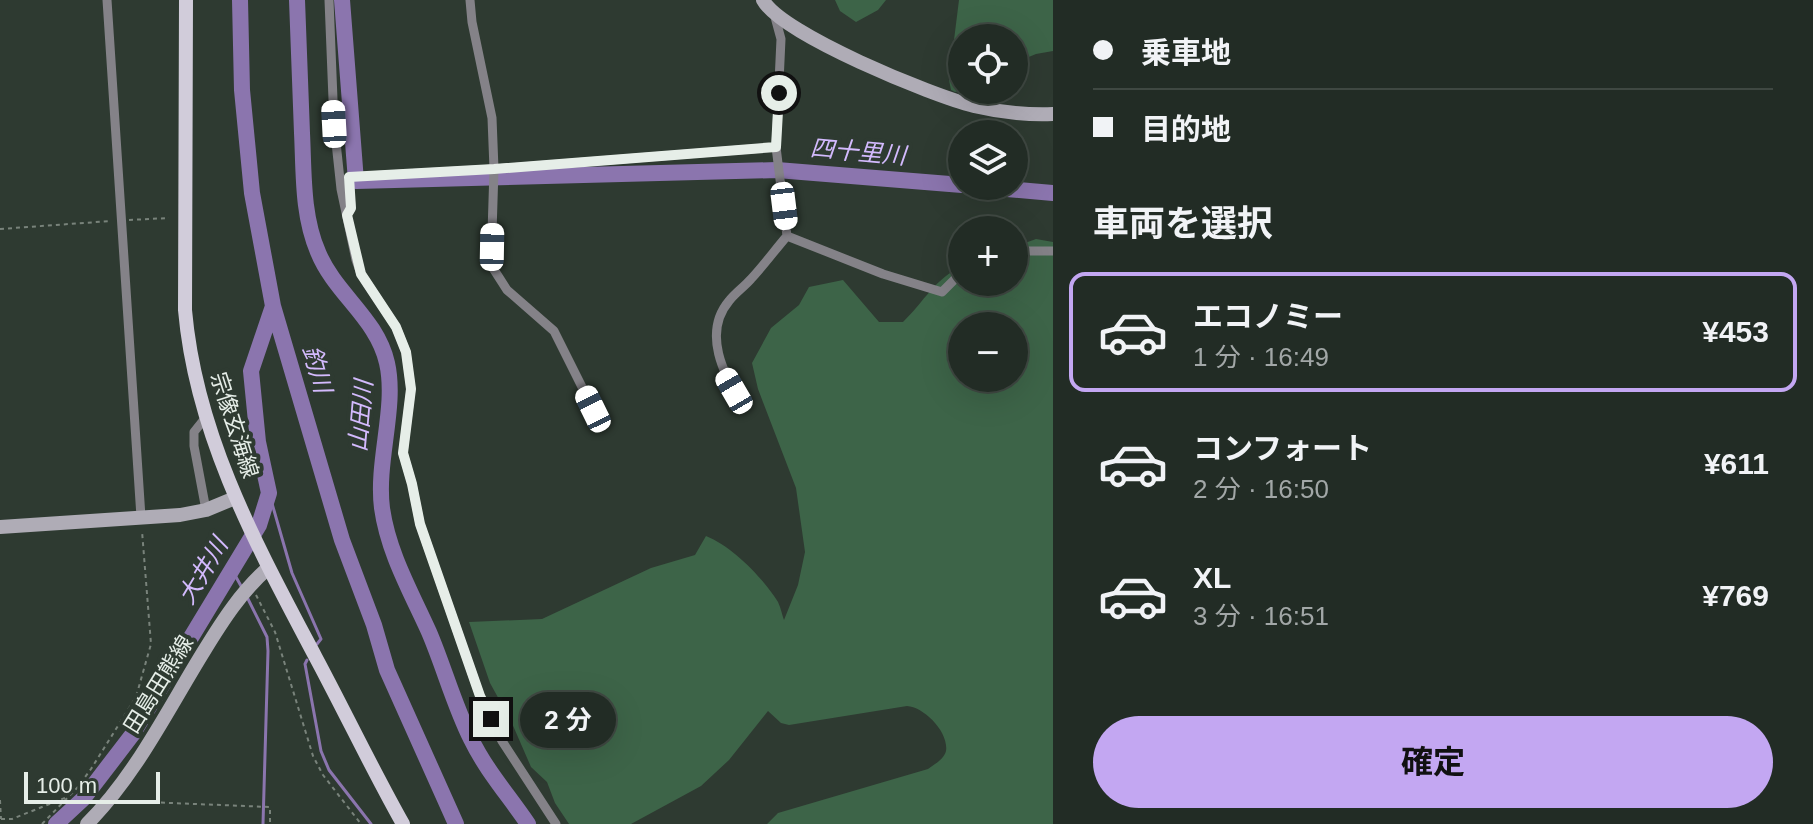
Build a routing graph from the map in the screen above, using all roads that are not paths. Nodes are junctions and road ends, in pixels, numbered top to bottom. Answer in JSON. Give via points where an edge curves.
{"nodes":[{"id":1,"x":107,"y":0,"type":"edge"},
{"id":2,"x":186,"y":0,"type":"edge"},
{"id":3,"x":329,"y":0,"type":"edge"},
{"id":4,"x":470,"y":0,"type":"edge"},
{"id":5,"x":763,"y":0,"type":"edge"},
{"id":6,"x":775,"y":17,"type":"junction"},
{"id":7,"x":1053,"y":114,"type":"edge"},
{"id":8,"x":776,"y":147,"type":"junction"},
{"id":9,"x":494,"y":169,"type":"junction"},
{"id":10,"x":347,"y":215,"type":"junction"},
{"id":11,"x":787,"y":236,"type":"junction"},
{"id":12,"x":1028,"y":251,"type":"edge"},
{"id":13,"x":1053,"y":251,"type":"edge"},
{"id":14,"x":948,"y":286,"type":"edge"},
{"id":15,"x":742,"y":405,"type":"dead end"},
{"id":16,"x":593,"y":409,"type":"dead end"},
{"id":17,"x":206,"y":417,"type":"junction"},
{"id":18,"x":235,"y":498,"type":"junction"},
{"id":19,"x":206,"y":510,"type":"junction"},
{"id":20,"x":141,"y":517,"type":"junction"},
{"id":21,"x":0,"y":527,"type":"edge"},
{"id":22,"x":268,"y":568,"type":"junction"},
{"id":23,"x":87,"y":824,"type":"edge"},
{"id":24,"x":403,"y":824,"type":"edge"},
{"id":25,"x":556,"y":824,"type":"edge"}],
"edges":[{"from":1,"to":20,"type":"street"},
{"from":2,"to":17,"type":"main road","name":"宗像玄海線","via":[[185,310]]},
{"from":3,"to":10,"type":"street","via":[[334,124]]},
{"from":4,"to":9,"type":"street","via":[[492,118]]},
{"from":5,"to":6,"type":"street"},
{"from":6,"to":7,"type":"street","via":[[900,80],[974,106]]},
{"from":6,"to":8,"type":"street","via":[[781,39]]},
{"from":8,"to":9,"type":"street"},
{"from":8,"to":11,"type":"street"},
{"from":9,"to":10,"type":"street","via":[[349,177]]},
{"from":9,"to":16,"type":"street","via":[[491,265],[507,290],[554,331]]},
{"from":10,"to":25,"type":"street","via":[[361,274],[406,352],[411,389],[403,453],[425,538],[480,696],[502,741]]},
{"from":11,"to":14,"type":"street","via":[[883,274],[942,292]]},
{"from":11,"to":15,"type":"street","via":[[727,303],[719,321],[718,357]]},
{"from":12,"to":13,"type":"street"},
{"from":17,"to":18,"type":"main road","name":"宗像玄海線"},
{"from":17,"to":19,"type":"street","via":[[194,432]]},
{"from":18,"to":19,"type":"street"},
{"from":18,"to":22,"type":"main road","name":"宗像玄海線"},
{"from":19,"to":20,"type":"street"},
{"from":20,"to":21,"type":"street"},
{"from":22,"to":23,"type":"street","name":"田島田熊線","via":[[247,588],[137,761]]},
{"from":22,"to":24,"type":"main road","name":"宗像玄海線"}]}
